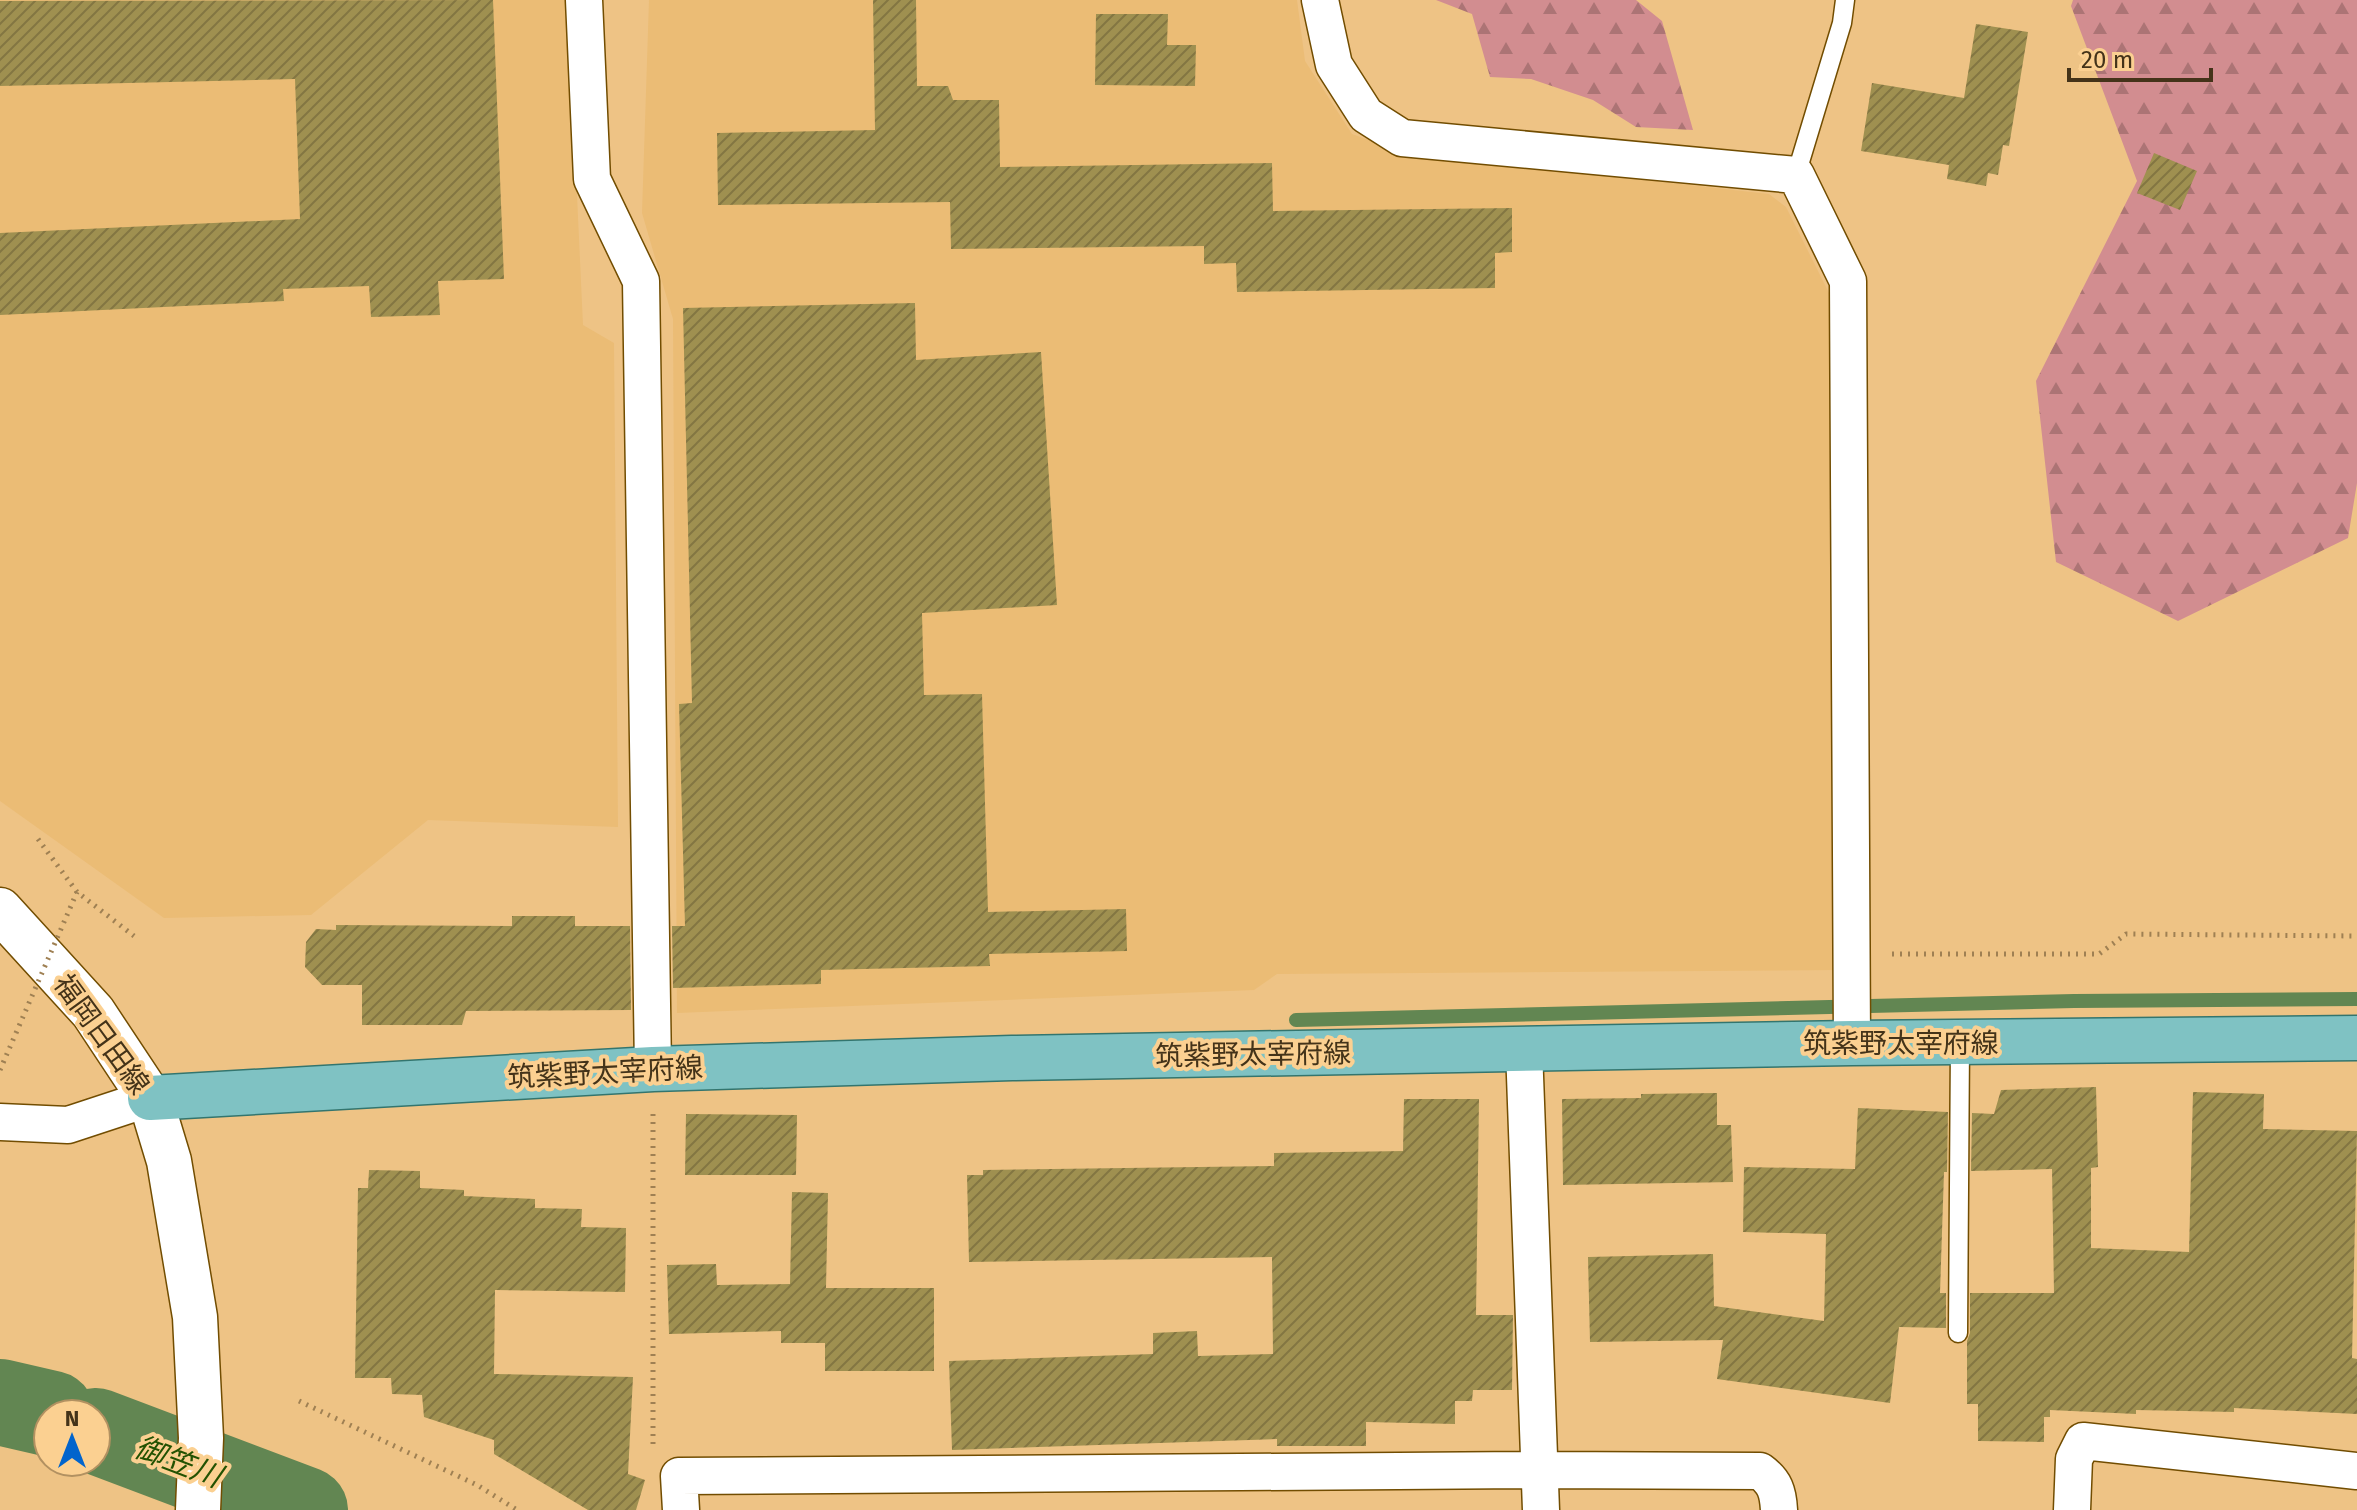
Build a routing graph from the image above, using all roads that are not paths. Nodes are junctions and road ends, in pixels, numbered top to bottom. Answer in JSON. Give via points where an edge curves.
{"nodes":[{"id":1,"x":584,"y":0,"type":"edge"},
{"id":2,"x":1320,"y":0,"type":"edge"},
{"id":3,"x":1845,"y":0,"type":"edge"},
{"id":4,"x":1796,"y":175,"type":"junction"},
{"id":5,"x":0,"y":910,"type":"edge"},
{"id":6,"x":1853,"y":1034,"type":"junction"},
{"id":7,"x":2357,"y":1038,"type":"edge"},
{"id":8,"x":1960,"y":1043,"type":"junction"},
{"id":9,"x":1524,"y":1049,"type":"junction"},
{"id":10,"x":653,"y":1069,"type":"junction"},
{"id":11,"x":150,"y":1098,"type":"junction"},
{"id":12,"x":0,"y":1122,"type":"edge"},
{"id":13,"x":1958,"y":1333,"type":"dead end"},
{"id":14,"x":1540,"y":1470,"type":"junction"},
{"id":15,"x":2357,"y":1471,"type":"edge"},
{"id":16,"x":198,"y":1510,"type":"edge"},
{"id":17,"x":681,"y":1510,"type":"edge"},
{"id":18,"x":1541,"y":1510,"type":"edge"},
{"id":19,"x":1779,"y":1510,"type":"edge"},
{"id":20,"x":2072,"y":1510,"type":"edge"}],
"edges":[{"from":1,"to":10,"type":"street","via":[[592,179],[641,281]]},
{"from":2,"to":4,"type":"street","via":[[1334,65],[1366,115],[1402,138]]},
{"from":3,"to":4,"type":"lane"},
{"from":4,"to":6,"type":"street","via":[[1848,281]]},
{"from":5,"to":11,"type":"main road","name":"福岡日田線","via":[[93,1012]]},
{"from":6,"to":8,"type":"main road","name":"筑紫野太宰府線"},
{"from":6,"to":9,"type":"main road","name":"筑紫野太宰府線"},
{"from":7,"to":8,"type":"main road","name":"筑紫野太宰府線"},
{"from":8,"to":13,"type":"lane"},
{"from":9,"to":10,"type":"main road","name":"筑紫野太宰府線"},
{"from":9,"to":14,"type":"street"},
{"from":10,"to":11,"type":"main road","name":"筑紫野太宰府線"},
{"from":11,"to":12,"type":"street","via":[[68,1125]]},
{"from":11,"to":16,"type":"main road","name":"福岡日田線","via":[[169,1161],[195,1317],[201,1438]]},
{"from":14,"to":17,"type":"street","via":[[679,1476]]},
{"from":14,"to":18,"type":"street"},
{"from":14,"to":19,"type":"street","via":[[1760,1471],[1773,1480]]},
{"from":15,"to":20,"type":"street","via":[[2083,1441],[2074,1459]]}]}
